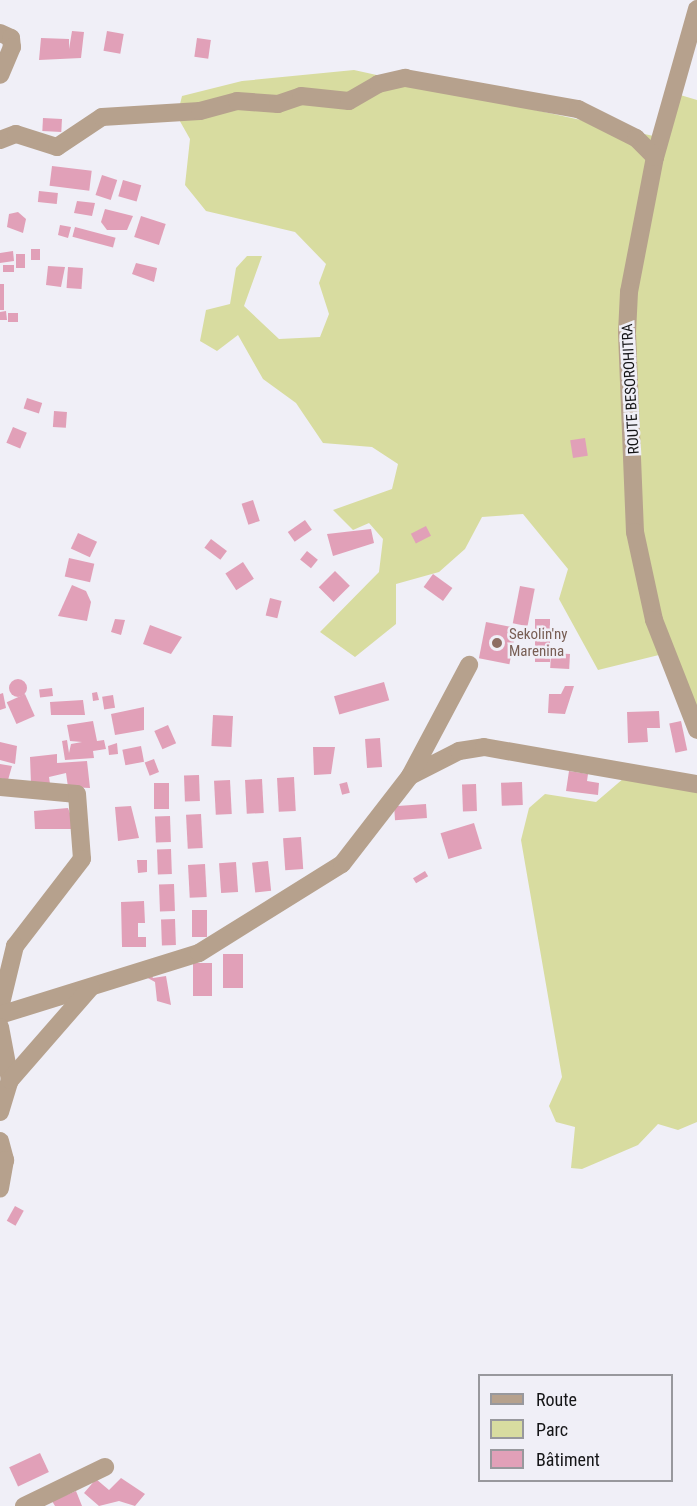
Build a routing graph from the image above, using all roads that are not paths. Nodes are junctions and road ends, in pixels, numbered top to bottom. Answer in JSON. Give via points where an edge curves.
{"nodes":[{"id":1,"x":697,"y":9,"type":"edge"},
{"id":2,"x":0,"y":33,"type":"edge"},
{"id":3,"x":0,"y":75,"type":"edge"},
{"id":4,"x":0,"y":140,"type":"edge"},
{"id":5,"x":655,"y":157,"type":"junction"},
{"id":6,"x":469,"y":665,"type":"dead end"},
{"id":7,"x":697,"y":730,"type":"edge"},
{"id":8,"x":410,"y":776,"type":"junction"},
{"id":9,"x":697,"y":784,"type":"edge"},
{"id":10,"x":0,"y":787,"type":"edge"},
{"id":11,"x":91,"y":986,"type":"junction"},
{"id":12,"x":0,"y":1008,"type":"edge"},
{"id":13,"x":0,"y":1015,"type":"edge"},
{"id":14,"x":0,"y":1027,"type":"edge"},
{"id":15,"x":10,"y":1080,"type":"junction"},
{"id":16,"x":0,"y":1112,"type":"edge"},
{"id":17,"x":0,"y":1140,"type":"edge"},
{"id":18,"x":0,"y":1189,"type":"edge"},
{"id":19,"x":105,"y":1467,"type":"dead end"},
{"id":20,"x":24,"y":1506,"type":"edge"}],
"edges":[{"from":1,"to":5,"type":"street","name":"ROUTE BESOROHITRA"},
{"from":2,"to":3,"type":"street","via":[[11,38],[12,47]]},
{"from":4,"to":5,"type":"street","via":[[16,134],[57,147],[102,117],[200,111],[237,101],[278,104],[301,96],[349,100],[378,84],[405,78],[578,109],[636,138]]},
{"from":5,"to":7,"type":"street","name":"ROUTE BESOROHITRA","via":[[629,292],[634,522],[654,620]]},
{"from":6,"to":8,"type":"street"},
{"from":8,"to":9,"type":"street","via":[[459,751],[484,747]]},
{"from":8,"to":11,"type":"street","via":[[342,864],[199,953]]},
{"from":10,"to":12,"type":"street","via":[[78,794],[82,859],[15,946]]},
{"from":11,"to":13,"type":"street"},
{"from":11,"to":15,"type":"street"},
{"from":14,"to":15,"type":"street"},
{"from":15,"to":16,"type":"street"},
{"from":17,"to":18,"type":"street","via":[[5,1160]]},
{"from":19,"to":20,"type":"street"}]}
